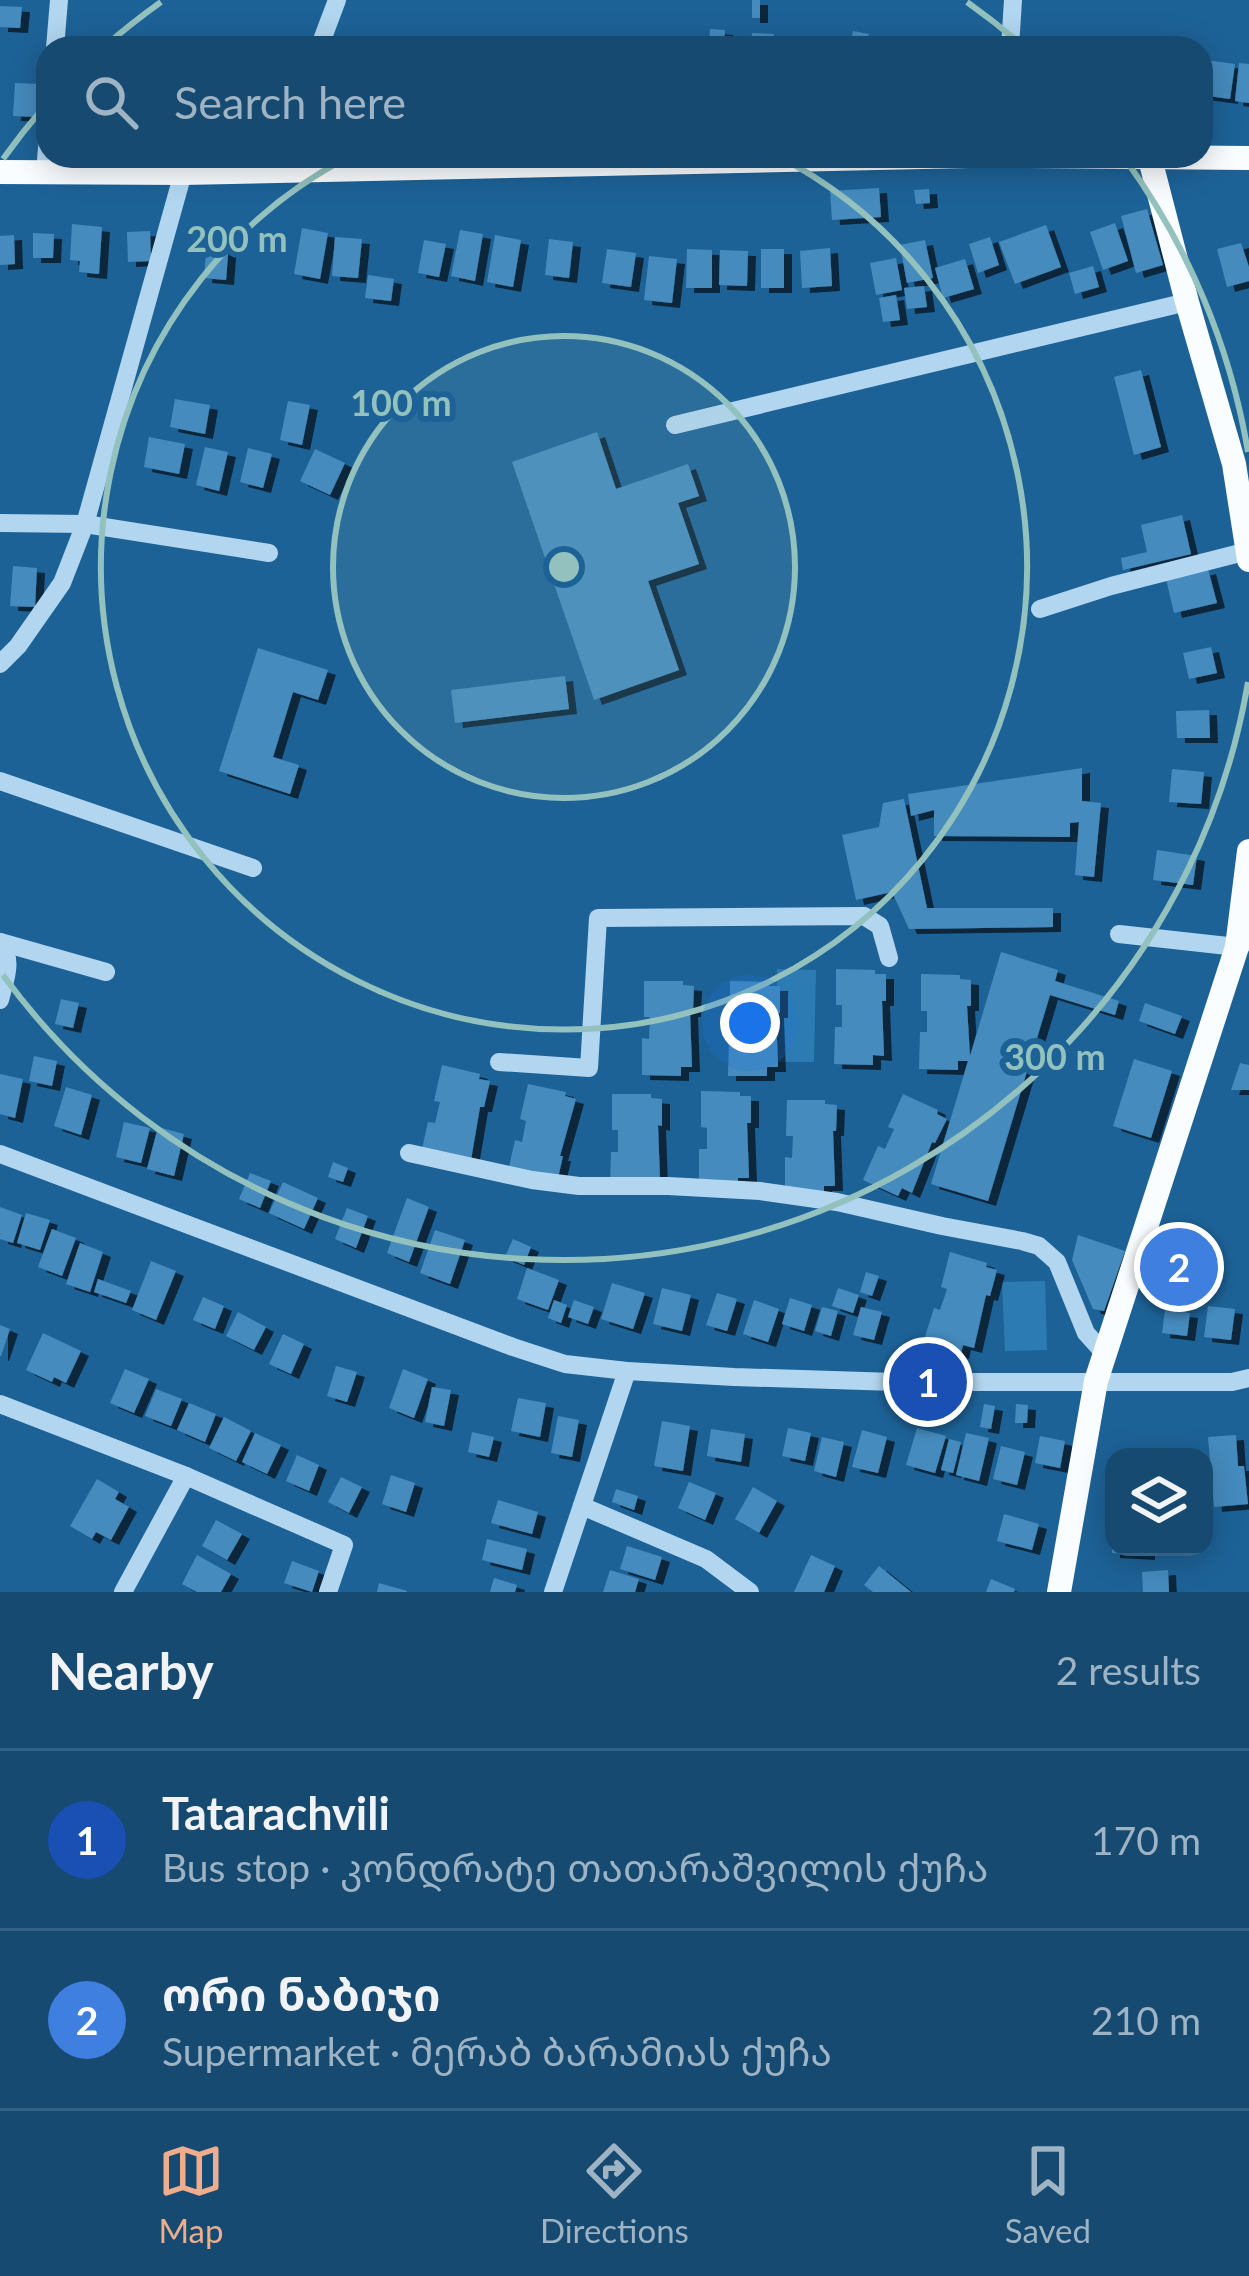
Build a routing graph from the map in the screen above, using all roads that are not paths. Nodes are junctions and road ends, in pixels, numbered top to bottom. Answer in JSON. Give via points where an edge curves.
{"nodes":[{"id":1,"x":59,"y":0,"type":"edge"},
{"id":2,"x":337,"y":0,"type":"edge"},
{"id":3,"x":1013,"y":0,"type":"edge"},
{"id":4,"x":56,"y":36,"type":"edge"},
{"id":5,"x":324,"y":36,"type":"edge"},
{"id":6,"x":1011,"y":36,"type":"edge"},
{"id":7,"x":1213,"y":158,"type":"edge"},
{"id":8,"x":1249,"y":158,"type":"edge"},
{"id":9,"x":45,"y":168,"type":"edge"},
{"id":10,"x":230,"y":168,"type":"edge"},
{"id":11,"x":1152,"y":168,"type":"edge"},
{"id":12,"x":0,"y":172,"type":"edge"},
{"id":13,"x":45,"y":172,"type":"junction"},
{"id":14,"x":183,"y":173,"type":"junction"},
{"id":15,"x":1186,"y":302,"type":"junction"},
{"id":16,"x":675,"y":425,"type":"dead end"},
{"id":17,"x":0,"y":524,"type":"edge"},
{"id":18,"x":85,"y":524,"type":"junction"},
{"id":19,"x":269,"y":554,"type":"dead end"},
{"id":20,"x":1248,"y":555,"type":"edge"},
{"id":21,"x":1040,"y":609,"type":"dead end"},
{"id":22,"x":0,"y":664,"type":"edge"},
{"id":23,"x":0,"y":781,"type":"edge"},
{"id":24,"x":1249,"y":851,"type":"edge"},
{"id":25,"x":254,"y":868,"type":"dead end"},
{"id":26,"x":1119,"y":934,"type":"dead end"},
{"id":27,"x":0,"y":942,"type":"edge"},
{"id":28,"x":1243,"y":944,"type":"edge"},
{"id":29,"x":889,"y":958,"type":"dead end"},
{"id":30,"x":106,"y":972,"type":"dead end"},
{"id":31,"x":0,"y":1000,"type":"edge"},
{"id":32,"x":499,"y":1062,"type":"dead end"},
{"id":33,"x":409,"y":1153,"type":"dead end"},
{"id":34,"x":0,"y":1154,"type":"edge"},
{"id":35,"x":1105,"y":1354,"type":"junction"},
{"id":36,"x":627,"y":1371,"type":"junction"},
{"id":37,"x":1249,"y":1378,"type":"edge"},
{"id":38,"x":1099,"y":1382,"type":"junction"},
{"id":39,"x":0,"y":1404,"type":"edge"},
{"id":40,"x":186,"y":1477,"type":"junction"},
{"id":41,"x":582,"y":1506,"type":"junction"},
{"id":42,"x":123,"y":1592,"type":"edge"},
{"id":43,"x":328,"y":1592,"type":"edge"},
{"id":44,"x":553,"y":1592,"type":"edge"},
{"id":45,"x":750,"y":1592,"type":"edge"},
{"id":46,"x":1059,"y":1592,"type":"edge"}],
"edges":[{"from":1,"to":4,"type":"street"},
{"from":2,"to":5,"type":"street"},
{"from":3,"to":6,"type":"street"},
{"from":7,"to":8,"type":"main road"},
{"from":9,"to":13,"type":"street"},
{"from":10,"to":14,"type":"main road"},
{"from":11,"to":15,"type":"main road"},
{"from":12,"to":13,"type":"main road"},
{"from":13,"to":14,"type":"main road"},
{"from":14,"to":18,"type":"street"},
{"from":15,"to":16,"type":"street"},
{"from":15,"to":20,"type":"main road","via":[[1234,464]]},
{"from":17,"to":18,"type":"street"},
{"from":18,"to":19,"type":"street"},
{"from":18,"to":22,"type":"street","via":[[62,583]]},
{"from":20,"to":21,"type":"street"},
{"from":23,"to":25,"type":"street"},
{"from":24,"to":28,"type":"main road"},
{"from":26,"to":28,"type":"street"},
{"from":27,"to":30,"type":"street"},
{"from":27,"to":31,"type":"street","via":[[9,965]]},
{"from":28,"to":35,"type":"main road"},
{"from":29,"to":32,"type":"street","via":[[880,926],[864,916],[598,919],[589,1067]]},
{"from":33,"to":35,"type":"street","via":[[579,1186],[837,1202],[1022,1240],[1057,1262],[1086,1333]]},
{"from":34,"to":36,"type":"street","via":[[513,1348]]},
{"from":35,"to":38,"type":"main road"},
{"from":36,"to":38,"type":"street"},
{"from":36,"to":41,"type":"street"},
{"from":37,"to":38,"type":"street"},
{"from":38,"to":46,"type":"main road"},
{"from":39,"to":40,"type":"street"},
{"from":40,"to":42,"type":"street"},
{"from":40,"to":43,"type":"street","via":[[344,1545]]},
{"from":41,"to":44,"type":"street"},
{"from":41,"to":45,"type":"street","via":[[706,1559]]}]}
